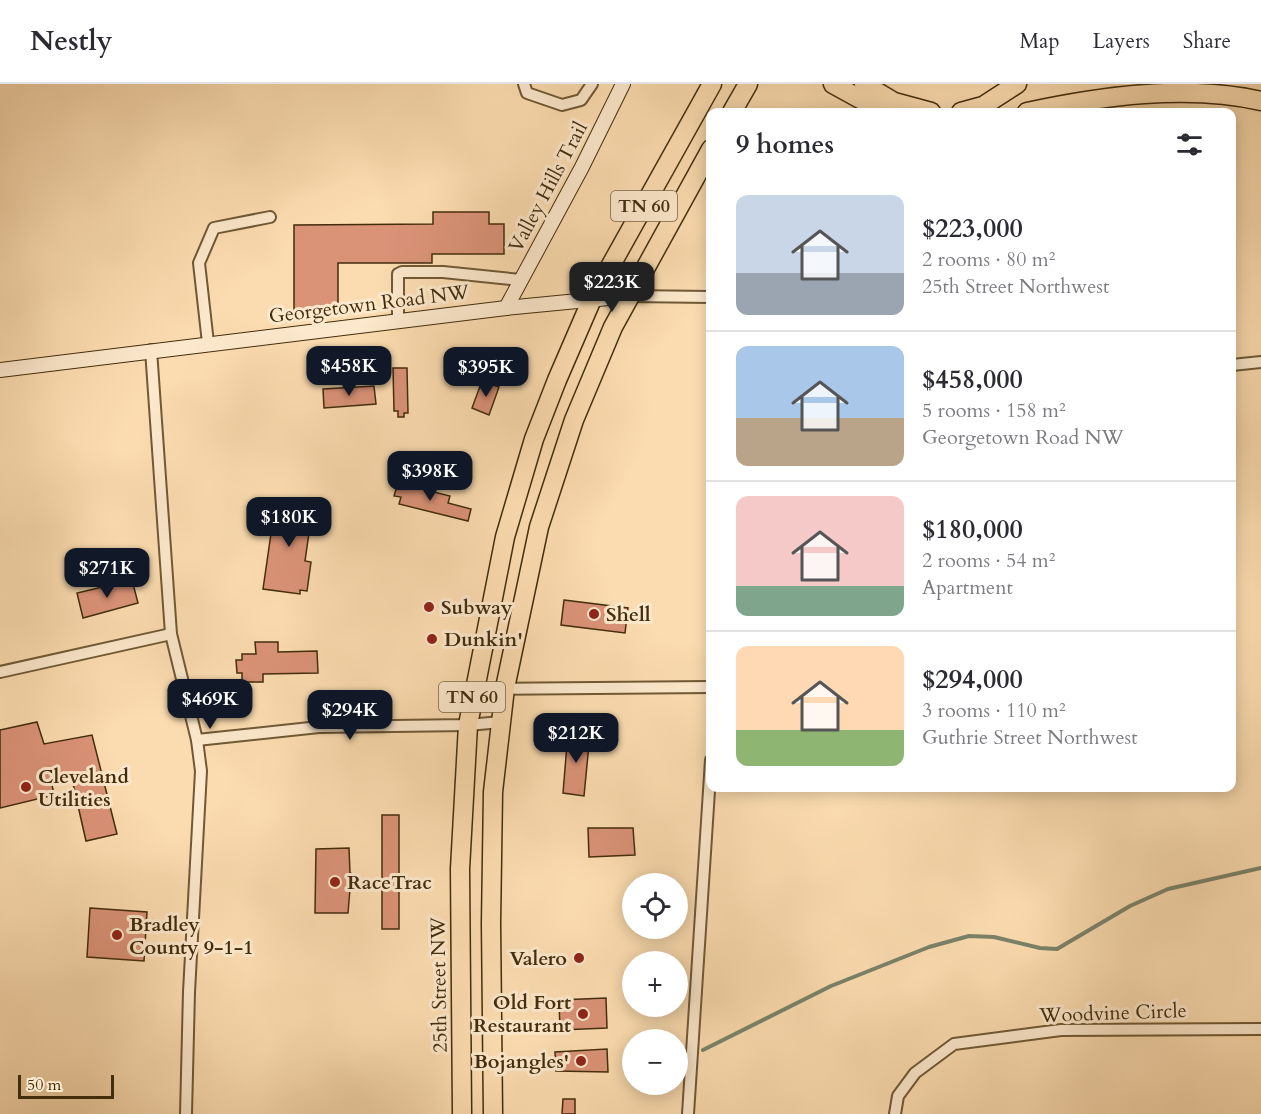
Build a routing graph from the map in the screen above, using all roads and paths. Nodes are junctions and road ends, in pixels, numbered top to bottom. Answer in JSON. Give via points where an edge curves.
{"nodes":[{"id":1,"x":524,"y":84,"type":"edge"},
{"id":2,"x":592,"y":84,"type":"edge"},
{"id":3,"x":623,"y":84,"type":"edge"},
{"id":4,"x":712,"y":84,"type":"edge"},
{"id":5,"x":833,"y":84,"type":"edge"},
{"id":6,"x":864,"y":84,"type":"edge"},
{"id":7,"x":1017,"y":84,"type":"edge"},
{"id":8,"x":749,"y":85,"type":"edge"},
{"id":9,"x":1261,"y":101,"type":"edge"},
{"id":10,"x":735,"y":108,"type":"edge"},
{"id":11,"x":877,"y":108,"type":"edge"},
{"id":12,"x":916,"y":108,"type":"edge"},
{"id":13,"x":976,"y":108,"type":"edge"},
{"id":14,"x":1045,"y":108,"type":"edge"},
{"id":15,"x":706,"y":158,"type":"edge"},
{"id":16,"x":270,"y":218,"type":"dead end"},
{"id":17,"x":521,"y":280,"type":"junction"},
{"id":18,"x":629,"y":296,"type":"junction"},
{"id":19,"x":706,"y":297,"type":"edge"},
{"id":20,"x":592,"y":299,"type":"junction"},
{"id":21,"x":506,"y":308,"type":"junction"},
{"id":22,"x":398,"y":321,"type":"junction"},
{"id":23,"x":208,"y":343,"type":"junction"},
{"id":24,"x":151,"y":350,"type":"junction"},
{"id":25,"x":1261,"y":362,"type":"edge"},
{"id":26,"x":1236,"y":365,"type":"edge"},
{"id":27,"x":0,"y":370,"type":"edge"},
{"id":28,"x":171,"y":634,"type":"junction"},
{"id":29,"x":0,"y":672,"type":"edge"},
{"id":30,"x":706,"y":687,"type":"edge"},
{"id":31,"x":505,"y":688,"type":"junction"},
{"id":32,"x":473,"y":689,"type":"junction"},
{"id":33,"x":501,"y":722,"type":"junction"},
{"id":34,"x":468,"y":725,"type":"junction"},
{"id":35,"x":197,"y":740,"type":"junction"},
{"id":36,"x":709,"y":792,"type":"edge"},
{"id":37,"x":1261,"y":1029,"type":"edge"},
{"id":38,"x":186,"y":1114,"type":"edge"},
{"id":39,"x":462,"y":1114,"type":"edge"},
{"id":40,"x":494,"y":1114,"type":"edge"},
{"id":41,"x":688,"y":1114,"type":"edge"},
{"id":42,"x":895,"y":1114,"type":"edge"}],
"edges":[{"from":1,"to":2,"type":"street","via":[[527,93],[562,105],[581,100]]},
{"from":3,"to":17,"type":"street","name":"Valley Hills Trail"},
{"from":4,"to":20,"type":"highway","number":"TN 60"},
{"from":5,"to":11,"type":"highway"},
{"from":6,"to":12,"type":"highway","via":[[894,102]]},
{"from":7,"to":13,"type":"highway"},
{"from":8,"to":10,"type":"highway"},
{"from":9,"to":14,"type":"highway","via":[[1215,88],[1172,86],[1120,91]]},
{"from":15,"to":18,"type":"highway","number":"TN 60"},
{"from":16,"to":23,"type":"street","via":[[214,228],[198,263]]},
{"from":17,"to":21,"type":"street","name":"Valley Hills Trail"},
{"from":17,"to":22,"type":"street","via":[[402,272],[398,274]]},
{"from":18,"to":19,"type":"street"},
{"from":18,"to":20,"type":"street","name":"Georgetown Road NW"},
{"from":18,"to":31,"type":"highway","number":"TN 60","via":[[587,386],[539,527]]},
{"from":20,"to":21,"type":"street","name":"Georgetown Road NW"},
{"from":20,"to":32,"type":"highway","name":"25th Street NW","number":"TN 60","via":[[556,380],[531,450],[505,537]]},
{"from":21,"to":22,"type":"street","name":"Georgetown Road NW"},
{"from":22,"to":23,"type":"street","name":"Georgetown Road NW"},
{"from":23,"to":24,"type":"street","name":"Georgetown Road NW"},
{"from":24,"to":27,"type":"street","name":"Georgetown Road NW"},
{"from":24,"to":28,"type":"street"},
{"from":25,"to":26,"type":"street"},
{"from":28,"to":29,"type":"street"},
{"from":28,"to":35,"type":"street"},
{"from":30,"to":31,"type":"street"},
{"from":31,"to":32,"type":"street"},
{"from":31,"to":33,"type":"highway","number":"TN 60"},
{"from":32,"to":34,"type":"highway","name":"25th Street NW","number":"TN 60"},
{"from":33,"to":34,"type":"street"},
{"from":33,"to":40,"type":"highway","number":"TN 60","via":[[493,792]]},
{"from":34,"to":35,"type":"street","via":[[320,727]]},
{"from":34,"to":39,"type":"highway","name":"25th Street NW","number":"TN 60","via":[[460,869]]},
{"from":35,"to":38,"type":"street","via":[[201,771]]},
{"from":36,"to":41,"type":"street"},
{"from":37,"to":42,"type":"street","name":"Woodvine Circle","via":[[1061,1030],[954,1044],[915,1073],[898,1096]]}]}
